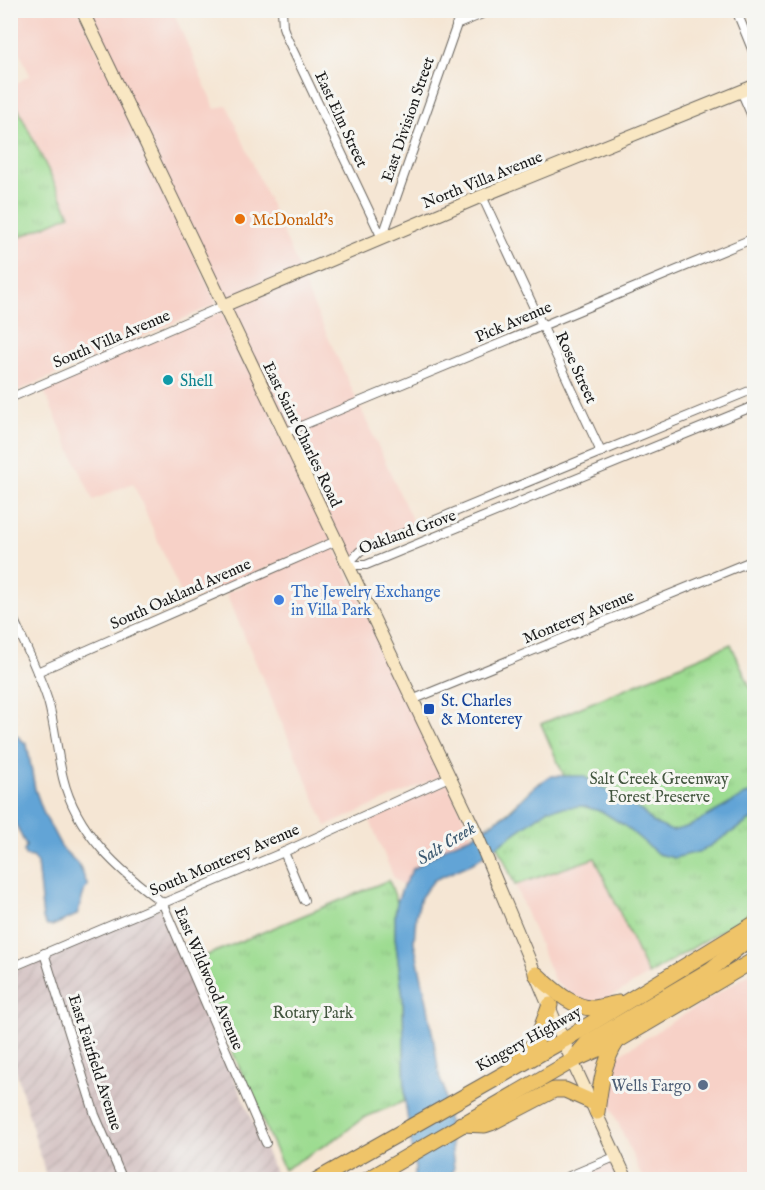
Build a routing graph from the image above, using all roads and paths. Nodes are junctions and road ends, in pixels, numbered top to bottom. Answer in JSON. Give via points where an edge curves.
{"nodes":[{"id":1,"x":82,"y":10,"type":"edge"},
{"id":2,"x":282,"y":10,"type":"edge"},
{"id":3,"x":462,"y":10,"type":"edge"},
{"id":4,"x":492,"y":10,"type":"edge"},
{"id":5,"x":736,"y":10,"type":"edge"},
{"id":6,"x":456,"y":26,"type":"junction"},
{"id":7,"x":754,"y":54,"type":"edge"},
{"id":8,"x":754,"y":86,"type":"edge"},
{"id":9,"x":741,"y":91,"type":"junction"},
{"id":10,"x":754,"y":121,"type":"edge"},
{"id":11,"x":482,"y":196,"type":"junction"},
{"id":12,"x":382,"y":238,"type":"junction"},
{"id":13,"x":754,"y":238,"type":"edge"},
{"id":14,"x":223,"y":306,"type":"junction"},
{"id":15,"x":541,"y":326,"type":"junction"},
{"id":16,"x":754,"y":389,"type":"edge"},
{"id":17,"x":10,"y":398,"type":"edge"},
{"id":18,"x":754,"y":406,"type":"edge"},
{"id":19,"x":284,"y":433,"type":"junction"},
{"id":20,"x":601,"y":452,"type":"junction"},
{"id":21,"x":336,"y":541,"type":"junction"},
{"id":22,"x":754,"y":560,"type":"edge"},
{"id":23,"x":347,"y":565,"type":"junction"},
{"id":24,"x":10,"y":611,"type":"edge"},
{"id":25,"x":37,"y":672,"type":"junction"},
{"id":26,"x":412,"y":700,"type":"junction"},
{"id":27,"x":449,"y":777,"type":"junction"},
{"id":28,"x":284,"y":852,"type":"junction"},
{"id":29,"x":304,"y":900,"type":"dead end"},
{"id":30,"x":162,"y":902,"type":"junction"},
{"id":31,"x":754,"y":924,"type":"edge"},
{"id":32,"x":754,"y":935,"type":"edge"},
{"id":33,"x":45,"y":953,"type":"junction"},
{"id":34,"x":754,"y":960,"type":"edge"},
{"id":35,"x":10,"y":968,"type":"edge"},
{"id":36,"x":536,"y":974,"type":"junction"},
{"id":37,"x":630,"y":1000,"type":"junction"},
{"id":38,"x":550,"y":1005,"type":"junction"},
{"id":39,"x":564,"y":1040,"type":"junction"},
{"id":40,"x":617,"y":1041,"type":"junction"},
{"id":41,"x":572,"y":1061,"type":"junction"},
{"id":42,"x":511,"y":1069,"type":"junction"},
{"id":43,"x":594,"y":1107,"type":"junction"},
{"id":44,"x":457,"y":1126,"type":"junction"},
{"id":45,"x":266,"y":1143,"type":"dead end"},
{"id":46,"x":616,"y":1156,"type":"junction"},
{"id":47,"x":123,"y":1179,"type":"edge"},
{"id":48,"x":317,"y":1179,"type":"edge"},
{"id":49,"x":367,"y":1179,"type":"edge"},
{"id":50,"x":560,"y":1179,"type":"edge"},
{"id":51,"x":627,"y":1179,"type":"edge"}],
"edges":[{"from":1,"to":14,"type":"main road","name":"East Saint Charles Road"},
{"from":2,"to":12,"type":"street","name":"East Elm Street","via":[[287,38]]},
{"from":3,"to":6,"type":"street","name":"East Division Street"},
{"from":4,"to":6,"type":"street"},
{"from":5,"to":7,"type":"street"},
{"from":6,"to":12,"type":"street","name":"East Division Street"},
{"from":8,"to":9,"type":"main road","name":"North Villa Avenue"},
{"from":9,"to":10,"type":"street"},
{"from":9,"to":11,"type":"main road","name":"North Villa Avenue"},
{"from":11,"to":12,"type":"main road","name":"North Villa Avenue"},
{"from":11,"to":15,"type":"street","name":"Rose Street"},
{"from":12,"to":14,"type":"main road","name":"North Villa Avenue"},
{"from":13,"to":15,"type":"street","name":"Pick Avenue"},
{"from":14,"to":17,"type":"street","name":"South Villa Avenue"},
{"from":14,"to":19,"type":"main road","name":"East Saint Charles Road"},
{"from":15,"to":19,"type":"street","name":"Pick Avenue"},
{"from":15,"to":20,"type":"street","name":"Rose Street"},
{"from":16,"to":20,"type":"street","name":"Oakland Grove"},
{"from":18,"to":23,"type":"street","name":"Oakland Grove","via":[[366,565]]},
{"from":19,"to":21,"type":"main road","name":"East Saint Charles Road"},
{"from":20,"to":23,"type":"street","name":"Oakland Grove","via":[[360,551]]},
{"from":21,"to":23,"type":"main road","name":"East Saint Charles Road"},
{"from":21,"to":25,"type":"street","name":"South Oakland Avenue"},
{"from":22,"to":26,"type":"street","name":"Monterey Avenue"},
{"from":23,"to":26,"type":"main road","name":"East Saint Charles Road"},
{"from":24,"to":25,"type":"street","name":"East Wildwood Avenue"},
{"from":25,"to":30,"type":"street","name":"East Wildwood Avenue","via":[[52,716],[63,780],[75,810],[106,854]]},
{"from":26,"to":27,"type":"main road","name":"East Saint Charles Road"},
{"from":27,"to":28,"type":"street","name":"South Monterey Avenue"},
{"from":27,"to":36,"type":"main road","name":"East Saint Charles Road","via":[[494,871]]},
{"from":28,"to":29,"type":"street"},
{"from":28,"to":30,"type":"street","name":"South Monterey Avenue"},
{"from":30,"to":33,"type":"street","name":"South Monterey Avenue"},
{"from":30,"to":45,"type":"street","name":"East Wildwood Avenue"},
{"from":31,"to":37,"type":"highway","name":"Kingery Highway"},
{"from":32,"to":41,"type":"highway","via":[[710,970],[586,1043]]},
{"from":33,"to":35,"type":"street","name":"South Monterey Avenue"},
{"from":33,"to":47,"type":"street","name":"East Fairfield Avenue","via":[[94,1115]]},
{"from":34,"to":40,"type":"highway"},
{"from":36,"to":37,"type":"highway","via":[[557,993],[581,1006],[593,1008]]},
{"from":36,"to":38,"type":"main road","name":"East Saint Charles Road"},
{"from":37,"to":39,"type":"highway","name":"Kingery Highway"},
{"from":38,"to":39,"type":"main road","name":"East Saint Charles Road"},
{"from":38,"to":42,"type":"highway","via":[[536,1042]]},
{"from":39,"to":41,"type":"main road","name":"East Saint Charles Road"},
{"from":39,"to":42,"type":"highway","name":"Kingery Highway"},
{"from":40,"to":41,"type":"highway"},
{"from":40,"to":43,"type":"highway","via":[[610,1051]]},
{"from":41,"to":43,"type":"main road","name":"East Saint Charles Road"},
{"from":41,"to":44,"type":"highway"},
{"from":42,"to":48,"type":"highway","name":"Kingery Highway"},
{"from":43,"to":44,"type":"highway","via":[[566,1090],[554,1090],[492,1123]]},
{"from":43,"to":46,"type":"main road","name":"East Saint Charles Road"},
{"from":44,"to":49,"type":"highway"},
{"from":46,"to":50,"type":"street"},
{"from":46,"to":51,"type":"main road","name":"East Saint Charles Road"}]}
